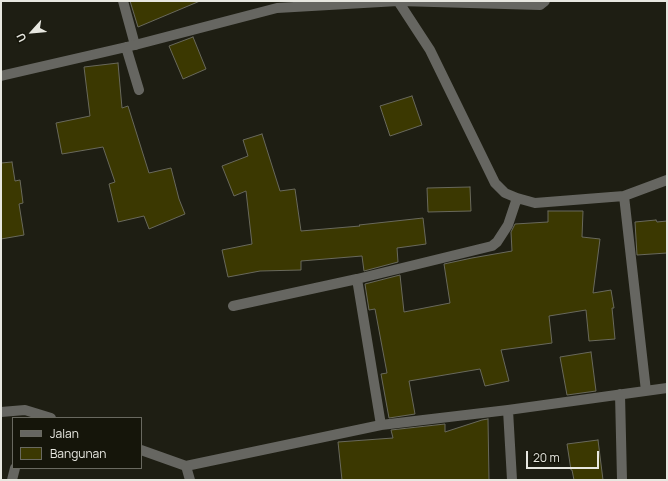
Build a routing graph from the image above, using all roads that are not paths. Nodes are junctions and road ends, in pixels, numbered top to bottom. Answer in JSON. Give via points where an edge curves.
{"nodes":[{"id":1,"x":123,"y":1,"type":"edge"},
{"id":2,"x":398,"y":1,"type":"edge"},
{"id":3,"x":545,"y":1,"type":"edge"},
{"id":4,"x":276,"y":5,"type":"edge"},
{"id":5,"x":131,"y":46,"type":"junction"},
{"id":6,"x":1,"y":76,"type":"edge"},
{"id":7,"x":138,"y":90,"type":"dead end"},
{"id":8,"x":667,"y":180,"type":"edge"},
{"id":9,"x":624,"y":196,"type":"junction"},
{"id":10,"x":518,"y":198,"type":"junction"},
{"id":11,"x":357,"y":279,"type":"junction"},
{"id":12,"x":233,"y":306,"type":"dead end"},
{"id":13,"x":667,"y":388,"type":"edge"},
{"id":14,"x":646,"y":391,"type":"junction"},
{"id":15,"x":620,"y":394,"type":"junction"},
{"id":16,"x":508,"y":410,"type":"junction"},
{"id":17,"x":1,"y":412,"type":"edge"},
{"id":18,"x":25,"y":414,"type":"edge"},
{"id":19,"x":44,"y":417,"type":"edge"},
{"id":20,"x":381,"y":425,"type":"junction"},
{"id":21,"x":142,"y":450,"type":"edge"},
{"id":22,"x":186,"y":466,"type":"junction"},
{"id":23,"x":15,"y":469,"type":"edge"},
{"id":24,"x":12,"y":480,"type":"edge"},
{"id":25,"x":190,"y":480,"type":"edge"},
{"id":26,"x":512,"y":480,"type":"edge"},
{"id":27,"x":622,"y":480,"type":"edge"}],
"edges":[{"from":1,"to":5,"type":"street"},
{"from":2,"to":3,"type":"street","via":[[540,5]]},
{"from":2,"to":4,"type":"street"},
{"from":2,"to":10,"type":"street","via":[[430,50],[495,184],[505,193]]},
{"from":4,"to":5,"type":"street"},
{"from":5,"to":6,"type":"street"},
{"from":5,"to":7,"type":"street"},
{"from":8,"to":9,"type":"street"},
{"from":9,"to":10,"type":"street","via":[[535,203]]},
{"from":9,"to":14,"type":"street"},
{"from":10,"to":11,"type":"street","via":[[508,225],[492,246]]},
{"from":11,"to":12,"type":"street"},
{"from":11,"to":20,"type":"street"},
{"from":13,"to":14,"type":"street"},
{"from":14,"to":15,"type":"street"},
{"from":15,"to":16,"type":"street"},
{"from":15,"to":27,"type":"street"},
{"from":16,"to":20,"type":"street"},
{"from":16,"to":26,"type":"street"},
{"from":17,"to":18,"type":"street"},
{"from":18,"to":19,"type":"street"},
{"from":20,"to":22,"type":"street"},
{"from":21,"to":22,"type":"street"},
{"from":22,"to":25,"type":"street"},
{"from":23,"to":24,"type":"street"}]}
